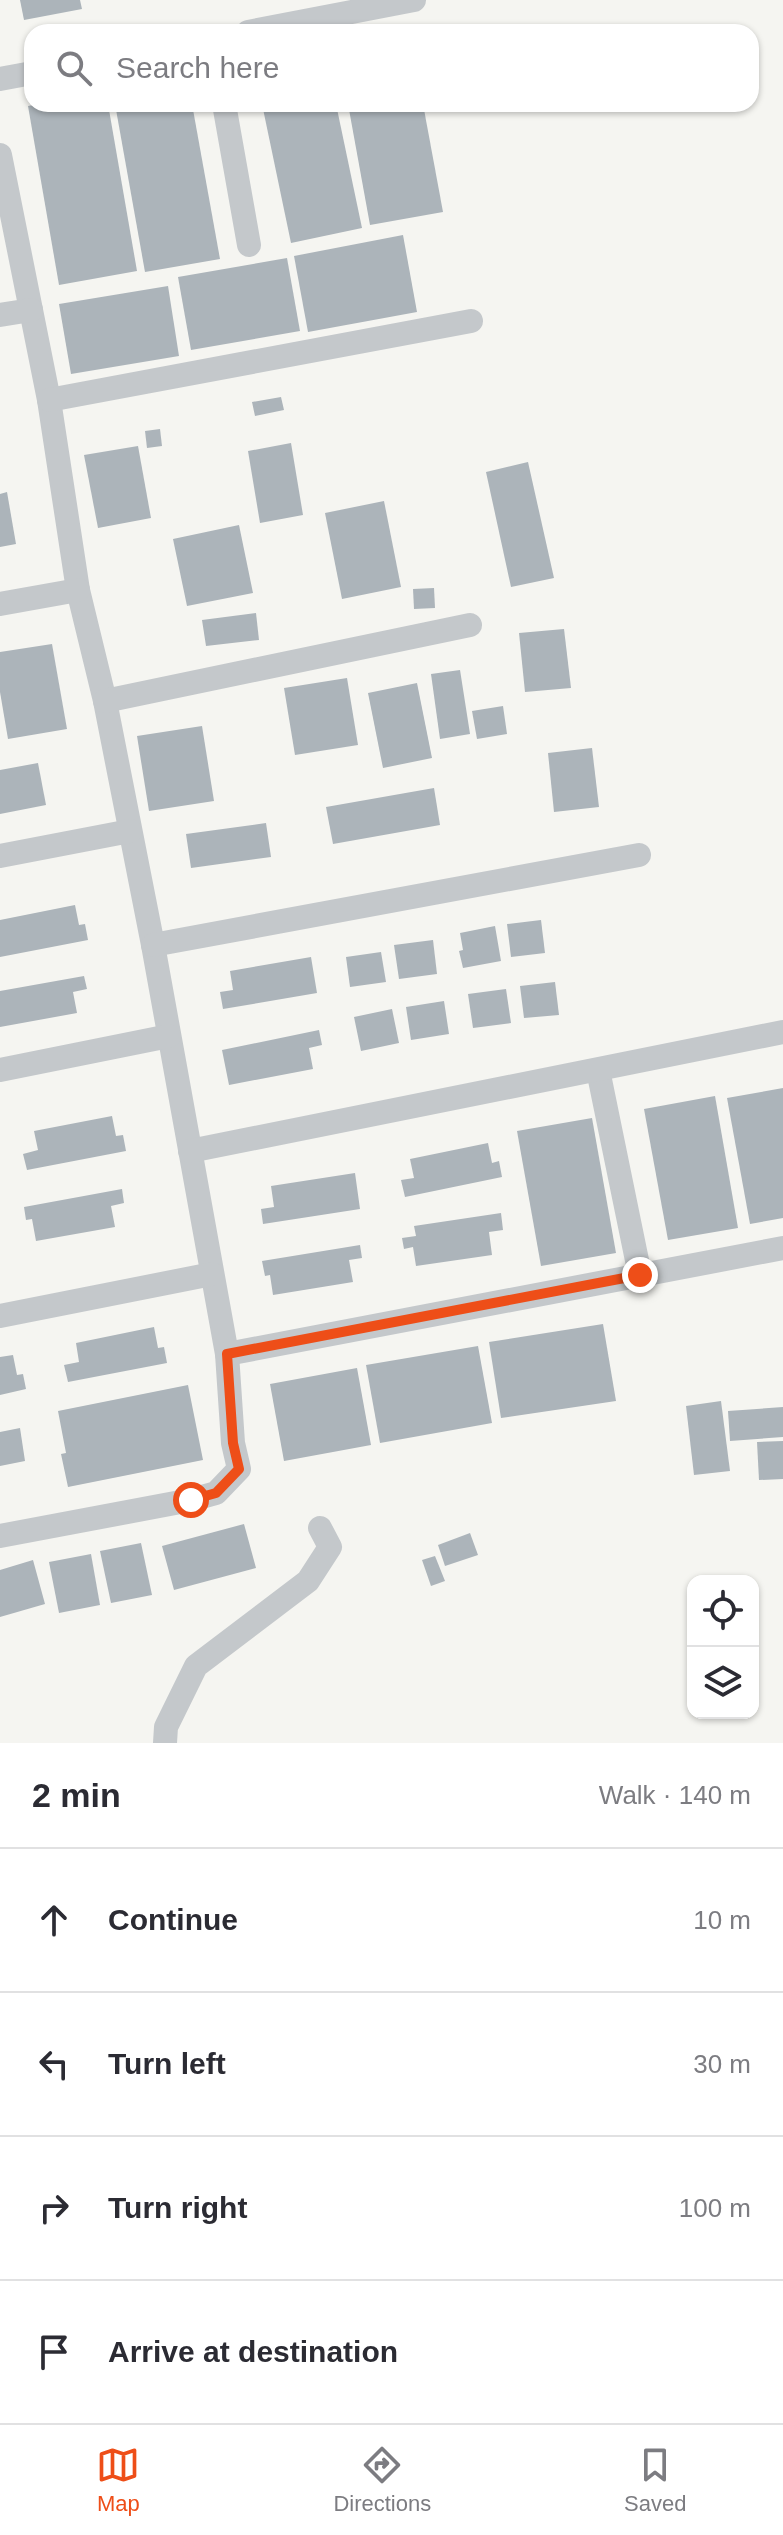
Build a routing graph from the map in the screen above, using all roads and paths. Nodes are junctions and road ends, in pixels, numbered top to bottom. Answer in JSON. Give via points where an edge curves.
{"nodes":[{"id":1,"x":414,"y":0,"type":"edge"},
{"id":2,"x":290,"y":24,"type":"edge"},
{"id":3,"x":24,"y":74,"type":"edge"},
{"id":4,"x":0,"y":79,"type":"edge"},
{"id":5,"x":225,"y":112,"type":"edge"},
{"id":6,"x":0,"y":155,"type":"edge"},
{"id":7,"x":249,"y":245,"type":"dead end"},
{"id":8,"x":31,"y":310,"type":"junction"},
{"id":9,"x":0,"y":315,"type":"edge"},
{"id":10,"x":471,"y":321,"type":"dead end"},
{"id":11,"x":49,"y":400,"type":"junction"},
{"id":12,"x":78,"y":590,"type":"junction"},
{"id":13,"x":0,"y":604,"type":"edge"},
{"id":14,"x":470,"y":625,"type":"dead end"},
{"id":15,"x":105,"y":701,"type":"junction"},
{"id":16,"x":130,"y":831,"type":"junction"},
{"id":17,"x":639,"y":855,"type":"dead end"},
{"id":18,"x":0,"y":856,"type":"edge"},
{"id":19,"x":153,"y":945,"type":"junction"},
{"id":20,"x":783,"y":1032,"type":"edge"},
{"id":21,"x":169,"y":1036,"type":"junction"},
{"id":22,"x":0,"y":1070,"type":"edge"},
{"id":23,"x":598,"y":1070,"type":"junction"},
{"id":24,"x":190,"y":1151,"type":"junction"},
{"id":25,"x":783,"y":1248,"type":"edge"},
{"id":26,"x":212,"y":1274,"type":"junction"},
{"id":27,"x":640,"y":1275,"type":"junction"},
{"id":28,"x":0,"y":1316,"type":"edge"},
{"id":29,"x":227,"y":1354,"type":"junction"},
{"id":30,"x":320,"y":1528,"type":"dead end"},
{"id":31,"x":0,"y":1536,"type":"edge"},
{"id":32,"x":165,"y":1743,"type":"edge"}],
"edges":[{"from":1,"to":2,"type":"street"},
{"from":3,"to":4,"type":"street"},
{"from":5,"to":7,"type":"street"},
{"from":6,"to":8,"type":"street"},
{"from":8,"to":9,"type":"street"},
{"from":8,"to":11,"type":"street"},
{"from":10,"to":11,"type":"street"},
{"from":11,"to":12,"type":"street"},
{"from":12,"to":13,"type":"street"},
{"from":12,"to":15,"type":"street"},
{"from":14,"to":15,"type":"street"},
{"from":15,"to":16,"type":"street"},
{"from":16,"to":18,"type":"street"},
{"from":16,"to":19,"type":"street"},
{"from":17,"to":19,"type":"street"},
{"from":19,"to":21,"type":"street"},
{"from":20,"to":23,"type":"street"},
{"from":21,"to":22,"type":"street"},
{"from":21,"to":24,"type":"street"},
{"from":23,"to":24,"type":"street"},
{"from":23,"to":27,"type":"street"},
{"from":24,"to":26,"type":"street"},
{"from":25,"to":27,"type":"street"},
{"from":26,"to":28,"type":"street"},
{"from":26,"to":29,"type":"street"},
{"from":27,"to":29,"type":"street"},
{"from":29,"to":31,"type":"street","via":[[239,1469],[216,1493]]},
{"from":30,"to":32,"type":"street","via":[[330,1547],[308,1581],[196,1666],[166,1727]]}]}
